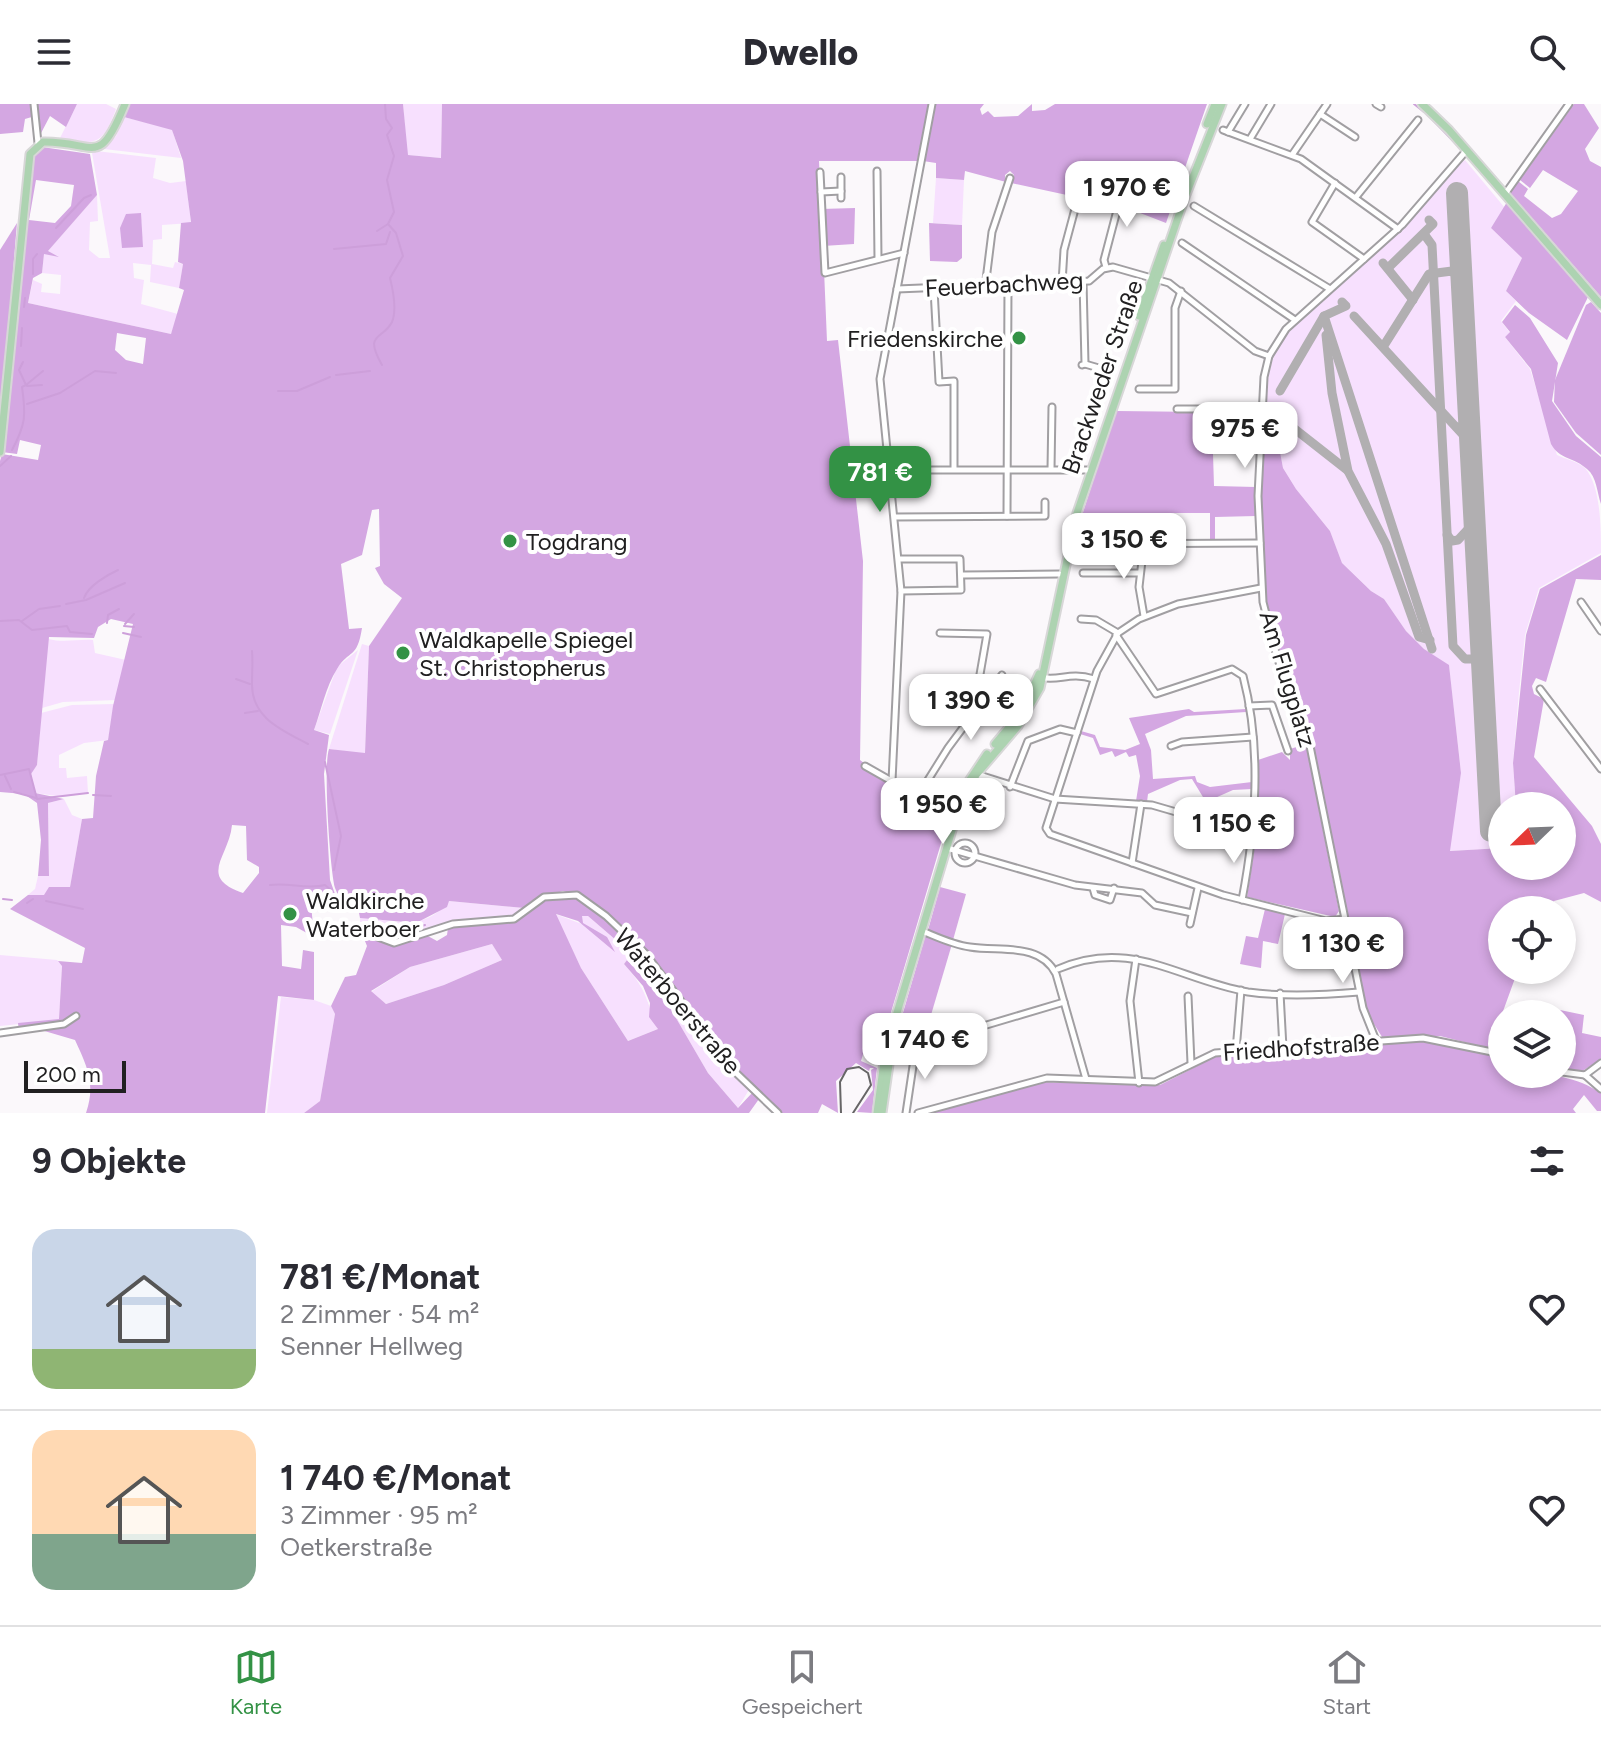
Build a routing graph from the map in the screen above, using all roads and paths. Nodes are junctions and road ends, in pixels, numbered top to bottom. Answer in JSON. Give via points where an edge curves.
{"nodes":[{"id":1,"x":34,"y":104,"type":"edge"},
{"id":2,"x":125,"y":104,"type":"edge"},
{"id":3,"x":932,"y":104,"type":"edge"},
{"id":4,"x":1215,"y":104,"type":"edge"},
{"id":5,"x":1222,"y":104,"type":"edge"},
{"id":6,"x":1245,"y":104,"type":"edge"},
{"id":7,"x":1271,"y":104,"type":"edge"},
{"id":8,"x":1327,"y":104,"type":"edge"},
{"id":9,"x":1422,"y":104,"type":"edge"},
{"id":10,"x":1569,"y":104,"type":"edge"},
{"id":11,"x":1320,"y":114,"type":"junction"},
{"id":12,"x":1418,"y":120,"type":"dead end"},
{"id":13,"x":1355,"y":137,"type":"dead end"},
{"id":14,"x":1250,"y":139,"type":"junction"},
{"id":15,"x":38,"y":143,"type":"junction"},
{"id":16,"x":1467,"y":150,"type":"junction"},
{"id":17,"x":1292,"y":155,"type":"junction"},
{"id":18,"x":877,"y":171,"type":"dead end"},
{"id":19,"x":820,"y":172,"type":"dead end"},
{"id":20,"x":841,"y":177,"type":"dead end"},
{"id":21,"x":1010,"y":178,"type":"dead end"},
{"id":22,"x":1335,"y":183,"type":"junction"},
{"id":23,"x":821,"y":192,"type":"junction"},
{"id":24,"x":1079,"y":194,"type":"dead end"},
{"id":25,"x":1505,"y":194,"type":"junction"},
{"id":26,"x":1356,"y":197,"type":"junction"},
{"id":27,"x":1120,"y":199,"type":"dead end"},
{"id":28,"x":1194,"y":206,"type":"dead end"},
{"id":29,"x":1398,"y":229,"type":"junction"},
{"id":30,"x":1182,"y":243,"type":"dead end"},
{"id":31,"x":904,"y":253,"type":"junction"},
{"id":32,"x":878,"y":258,"type":"junction"},
{"id":33,"x":1364,"y":259,"type":"junction"},
{"id":34,"x":1106,"y":267,"type":"junction"},
{"id":35,"x":1155,"y":278,"type":"junction"},
{"id":36,"x":1083,"y":281,"type":"junction"},
{"id":37,"x":1062,"y":283,"type":"junction"},
{"id":38,"x":1008,"y":285,"type":"junction"},
{"id":39,"x":985,"y":288,"type":"junction"},
{"id":40,"x":897,"y":289,"type":"junction"},
{"id":41,"x":934,"y":289,"type":"junction"},
{"id":42,"x":1330,"y":289,"type":"junction"},
{"id":43,"x":1181,"y":291,"type":"junction"},
{"id":44,"x":1601,"y":305,"type":"edge"},
{"id":45,"x":1295,"y":320,"type":"junction"},
{"id":46,"x":1269,"y":356,"type":"junction"},
{"id":47,"x":1109,"y":371,"type":"dead end"},
{"id":48,"x":1139,"y":389,"type":"dead end"},
{"id":49,"x":1052,"y":407,"type":"dead end"},
{"id":50,"x":1177,"y":409,"type":"dead end"},
{"id":51,"x":1262,"y":409,"type":"junction"},
{"id":52,"x":0,"y":452,"type":"edge"},
{"id":53,"x":954,"y":469,"type":"junction"},
{"id":54,"x":1051,"y":469,"type":"junction"},
{"id":55,"x":890,"y":470,"type":"junction"},
{"id":56,"x":1007,"y":470,"type":"junction"},
{"id":57,"x":1087,"y":470,"type":"junction"},
{"id":58,"x":1045,"y":502,"type":"dead end"},
{"id":59,"x":1007,"y":516,"type":"junction"},
{"id":60,"x":895,"y":517,"type":"junction"},
{"id":61,"x":1144,"y":543,"type":"junction"},
{"id":62,"x":1260,"y":543,"type":"junction"},
{"id":63,"x":1081,"y":544,"type":"dead end"},
{"id":64,"x":899,"y":559,"type":"junction"},
{"id":65,"x":1083,"y":573,"type":"dead end"},
{"id":66,"x":1139,"y":573,"type":"junction"},
{"id":67,"x":1059,"y":574,"type":"junction"},
{"id":68,"x":963,"y":575,"type":"junction"},
{"id":69,"x":1261,"y":588,"type":"junction"},
{"id":70,"x":901,"y":591,"type":"junction"},
{"id":71,"x":1581,"y":602,"type":"dead end"},
{"id":72,"x":1144,"y":616,"type":"junction"},
{"id":73,"x":1081,"y":619,"type":"dead end"},
{"id":74,"x":1601,"y":631,"type":"edge"},
{"id":75,"x":940,"y":633,"type":"dead end"},
{"id":76,"x":1117,"y":634,"type":"junction"},
{"id":77,"x":1002,"y":675,"type":"dead end"},
{"id":78,"x":1040,"y":677,"type":"junction"},
{"id":79,"x":1094,"y":679,"type":"junction"},
{"id":80,"x":934,"y":680,"type":"dead end"},
{"id":81,"x":979,"y":680,"type":"junction"},
{"id":82,"x":1540,"y":689,"type":"dead end"},
{"id":83,"x":987,"y":698,"type":"junction"},
{"id":84,"x":1249,"y":706,"type":"junction"},
{"id":85,"x":1077,"y":733,"type":"junction"},
{"id":86,"x":1253,"y":737,"type":"junction"},
{"id":87,"x":1171,"y":746,"type":"dead end"},
{"id":88,"x":1288,"y":751,"type":"dead end"},
{"id":89,"x":865,"y":766,"type":"dead end"},
{"id":90,"x":1601,"y":769,"type":"edge"},
{"id":91,"x":974,"y":773,"type":"junction"},
{"id":92,"x":892,"y":781,"type":"junction"},
{"id":93,"x":1010,"y":787,"type":"junction"},
{"id":94,"x":918,"y":796,"type":"junction"},
{"id":95,"x":1055,"y":799,"type":"junction"},
{"id":96,"x":1141,"y":804,"type":"junction"},
{"id":97,"x":953,"y":816,"type":"junction"},
{"id":98,"x":1252,"y":834,"type":"junction"},
{"id":99,"x":947,"y":848,"type":"junction"},
{"id":100,"x":1132,"y":863,"type":"junction"},
{"id":101,"x":1093,"y":888,"type":"junction"},
{"id":102,"x":1114,"y":888,"type":"junction"},
{"id":103,"x":1198,"y":888,"type":"junction"},
{"id":104,"x":1242,"y":900,"type":"junction"},
{"id":105,"x":1192,"y":913,"type":"junction"},
{"id":106,"x":1345,"y":919,"type":"junction"},
{"id":107,"x":1190,"y":924,"type":"dead end"},
{"id":108,"x":351,"y":927,"type":"dead end"},
{"id":109,"x":922,"y":931,"type":"junction"},
{"id":110,"x":1136,"y":959,"type":"junction"},
{"id":111,"x":1058,"y":969,"type":"dead end"},
{"id":112,"x":1241,"y":990,"type":"junction"},
{"id":113,"x":1359,"y":992,"type":"junction"},
{"id":114,"x":1280,"y":993,"type":"junction"},
{"id":115,"x":1188,"y":996,"type":"dead end"},
{"id":116,"x":1064,"y":1002,"type":"junction"},
{"id":117,"x":76,"y":1016,"type":"dead end"},
{"id":118,"x":0,"y":1033,"type":"edge"},
{"id":119,"x":1377,"y":1043,"type":"junction"},
{"id":120,"x":1283,"y":1048,"type":"junction"},
{"id":121,"x":1236,"y":1051,"type":"junction"},
{"id":122,"x":1488,"y":1051,"type":"edge"},
{"id":123,"x":1191,"y":1063,"type":"junction"},
{"id":124,"x":1601,"y":1063,"type":"edge"},
{"id":125,"x":1576,"y":1074,"type":"edge"},
{"id":126,"x":1585,"y":1075,"type":"junction"},
{"id":127,"x":1086,"y":1079,"type":"junction"},
{"id":128,"x":1139,"y":1083,"type":"junction"},
{"id":129,"x":1601,"y":1089,"type":"edge"},
{"id":130,"x":778,"y":1113,"type":"edge"},
{"id":131,"x":880,"y":1113,"type":"edge"},
{"id":132,"x":906,"y":1113,"type":"edge"},
{"id":133,"x":918,"y":1113,"type":"edge"}],
"edges":[{"from":1,"to":15,"type":"street"},
{"from":2,"to":15,"type":"main road","via":[[101,146],[85,150]]},
{"from":3,"to":31,"type":"street"},
{"from":4,"to":35,"type":"main road","name":"Brackweder Straße"},
{"from":5,"to":35,"type":"main road","name":"Brackweder Straße"},
{"from":6,"to":14,"type":"street","via":[[1226,131]]},
{"from":7,"to":14,"type":"street"},
{"from":8,"to":11,"type":"street"},
{"from":9,"to":16,"type":"main road"},
{"from":10,"to":25,"type":"street"},
{"from":11,"to":13,"type":"street"},
{"from":11,"to":17,"type":"street"},
{"from":12,"to":26,"type":"street"},
{"from":14,"to":17,"type":"street"},
{"from":15,"to":52,"type":"main road","via":[[26,171]]},
{"from":16,"to":25,"type":"main road"},
{"from":16,"to":29,"type":"street","name":"Am Flugplatz"},
{"from":17,"to":22,"type":"street"},
{"from":18,"to":32,"type":"street"},
{"from":19,"to":23,"type":"street"},
{"from":20,"to":23,"type":"street","via":[[841,194]]},
{"from":21,"to":39,"type":"street","via":[[992,232]]},
{"from":22,"to":26,"type":"street"},
{"from":22,"to":33,"type":"street","via":[[1312,222]]},
{"from":23,"to":32,"type":"street","via":[[825,273]]},
{"from":24,"to":37,"type":"street","via":[[1064,250]]},
{"from":25,"to":44,"type":"main road"},
{"from":26,"to":29,"type":"street"},
{"from":27,"to":34,"type":"street"},
{"from":28,"to":42,"type":"street"},
{"from":29,"to":33,"type":"street","name":"Am Flugplatz"},
{"from":30,"to":45,"type":"street"},
{"from":31,"to":32,"type":"street"},
{"from":31,"to":40,"type":"street"},
{"from":33,"to":42,"type":"street","name":"Am Flugplatz"},
{"from":34,"to":35,"type":"street","name":"Feuerbachweg"},
{"from":34,"to":36,"type":"street","name":"Feuerbachweg","via":[[1095,279]]},
{"from":35,"to":43,"type":"street","name":"Feuerbachweg"},
{"from":35,"to":57,"type":"main road","name":"Brackweder Straße"},
{"from":35,"to":78,"type":"main road","name":"Brackweder Straße","via":[[1077,513]]},
{"from":36,"to":37,"type":"street","name":"Feuerbachweg"},
{"from":36,"to":47,"type":"street","via":[[1083,364]]},
{"from":37,"to":38,"type":"street","name":"Feuerbachweg"},
{"from":38,"to":39,"type":"street","name":"Feuerbachweg"},
{"from":38,"to":56,"type":"street"},
{"from":39,"to":41,"type":"street","name":"Feuerbachweg"},
{"from":40,"to":41,"type":"street","name":"Feuerbachweg"},
{"from":40,"to":55,"type":"street","via":[[880,379]]},
{"from":41,"to":53,"type":"street","via":[[939,382],[954,381]]},
{"from":42,"to":45,"type":"street","name":"Am Flugplatz"},
{"from":43,"to":46,"type":"street","name":"Feuerbachweg","via":[[1255,351]]},
{"from":43,"to":48,"type":"street","via":[[1175,308],[1175,389]]},
{"from":45,"to":46,"type":"street","name":"Am Flugplatz"},
{"from":46,"to":51,"type":"street","name":"Am Flugplatz"},
{"from":49,"to":54,"type":"street"},
{"from":50,"to":51,"type":"street"},
{"from":51,"to":62,"type":"street","name":"Am Flugplatz"},
{"from":53,"to":55,"type":"street"},
{"from":53,"to":56,"type":"street"},
{"from":54,"to":56,"type":"street"},
{"from":54,"to":57,"type":"street"},
{"from":55,"to":60,"type":"street"},
{"from":56,"to":59,"type":"street"},
{"from":57,"to":67,"type":"main road","name":"Brackweder Straße"},
{"from":58,"to":59,"type":"street","via":[[1045,516]]},
{"from":59,"to":60,"type":"street"},
{"from":60,"to":64,"type":"street"},
{"from":61,"to":62,"type":"street"},
{"from":61,"to":63,"type":"street"},
{"from":61,"to":66,"type":"street"},
{"from":62,"to":69,"type":"street","name":"Am Flugplatz"},
{"from":64,"to":68,"type":"street","via":[[960,559]]},
{"from":64,"to":70,"type":"street"},
{"from":65,"to":66,"type":"street"},
{"from":66,"to":72,"type":"street"},
{"from":67,"to":68,"type":"street"},
{"from":67,"to":78,"type":"main road","name":"Brackweder Straße"},
{"from":68,"to":70,"type":"street","via":[[961,590]]},
{"from":69,"to":72,"type":"street"},
{"from":69,"to":106,"type":"street","name":"Am Flugplatz","via":[[1270,637],[1310,746]]},
{"from":70,"to":92,"type":"street"},
{"from":71,"to":74,"type":"street"},
{"from":72,"to":76,"type":"street"},
{"from":73,"to":76,"type":"street","via":[[1096,620]]},
{"from":75,"to":81,"type":"street","via":[[987,634]]},
{"from":76,"to":79,"type":"street"},
{"from":76,"to":84,"type":"street","via":[[1156,694],[1237,670]]},
{"from":77,"to":83,"type":"street"},
{"from":78,"to":79,"type":"street","via":[[1071,673]]},
{"from":78,"to":91,"type":"main road","name":"Brackweder Straße","via":[[1028,713]]},
{"from":79,"to":85,"type":"street"},
{"from":80,"to":81,"type":"street"},
{"from":81,"to":83,"type":"street"},
{"from":82,"to":90,"type":"street"},
{"from":83,"to":94,"type":"street"},
{"from":84,"to":86,"type":"street"},
{"from":84,"to":88,"type":"street","via":[[1272,705]]},
{"from":85,"to":93,"type":"street","via":[[1060,729],[1028,741]]},
{"from":85,"to":95,"type":"street"},
{"from":86,"to":87,"type":"street"},
{"from":86,"to":98,"type":"street"},
{"from":89,"to":92,"type":"street"},
{"from":91,"to":93,"type":"street"},
{"from":91,"to":97,"type":"main road","name":"Brackweder Straße"},
{"from":91,"to":99,"type":"main road","name":"Brackweder Straße"},
{"from":92,"to":94,"type":"street"},
{"from":93,"to":95,"type":"street"},
{"from":94,"to":97,"type":"street"},
{"from":95,"to":96,"type":"street"},
{"from":95,"to":100,"type":"street","via":[[1047,831]]},
{"from":96,"to":98,"type":"street"},
{"from":96,"to":100,"type":"street"},
{"from":97,"to":131,"type":"main road","name":"Brackweder Straße","via":[[893,1012]]},
{"from":98,"to":104,"type":"street"},
{"from":99,"to":101,"type":"street"},
{"from":99,"to":109,"type":"main road","name":"Brackweder Straße"},
{"from":100,"to":103,"type":"street"},
{"from":101,"to":102,"type":"street"},
{"from":101,"to":102,"type":"street","via":[[1095,895],[1110,900]]},
{"from":102,"to":105,"type":"street"},
{"from":103,"to":104,"type":"street"},
{"from":103,"to":105,"type":"street"},
{"from":104,"to":106,"type":"street","via":[[1326,921]]},
{"from":105,"to":107,"type":"street"},
{"from":106,"to":113,"type":"street","name":"Am Flugplatz"},
{"from":108,"to":130,"type":"street","name":"Waterboerstraße","via":[[394,943],[453,924],[514,919],[544,897],[577,895],[645,953],[731,1068]]},
{"from":109,"to":116,"type":"street","via":[[963,946],[1041,956],[1055,971]]},
{"from":109,"to":131,"type":"main road","name":"Brackweder Straße","via":[[893,1028]]},
{"from":110,"to":111,"type":"street","via":[[1091,958]]},
{"from":110,"to":112,"type":"street"},
{"from":110,"to":128,"type":"street","via":[[1130,1001]]},
{"from":112,"to":114,"type":"street"},
{"from":112,"to":121,"type":"street"},
{"from":113,"to":114,"type":"street"},
{"from":113,"to":119,"type":"street","name":"Am Flugplatz"},
{"from":114,"to":120,"type":"street"},
{"from":115,"to":123,"type":"street"},
{"from":116,"to":127,"type":"street"},
{"from":116,"to":132,"type":"street","via":[[916,1046]]},
{"from":117,"to":118,"type":"street","via":[[64,1024]]},
{"from":119,"to":120,"type":"street","name":"Friedhofstraße"},
{"from":119,"to":122,"type":"street","name":"Friedhofstraße","via":[[1441,1039]]},
{"from":120,"to":121,"type":"street","name":"Friedhofstraße"},
{"from":121,"to":123,"type":"street","name":"Friedhofstraße","via":[[1209,1054]]},
{"from":123,"to":128,"type":"street","name":"Friedhofstraße","via":[[1161,1080]]},
{"from":124,"to":126,"type":"street"},
{"from":125,"to":126,"type":"street"},
{"from":126,"to":129,"type":"street"},
{"from":127,"to":128,"type":"street","name":"Friedhofstraße"},
{"from":127,"to":133,"type":"street","name":"Friedhofstraße","via":[[1029,1080]]}]}
